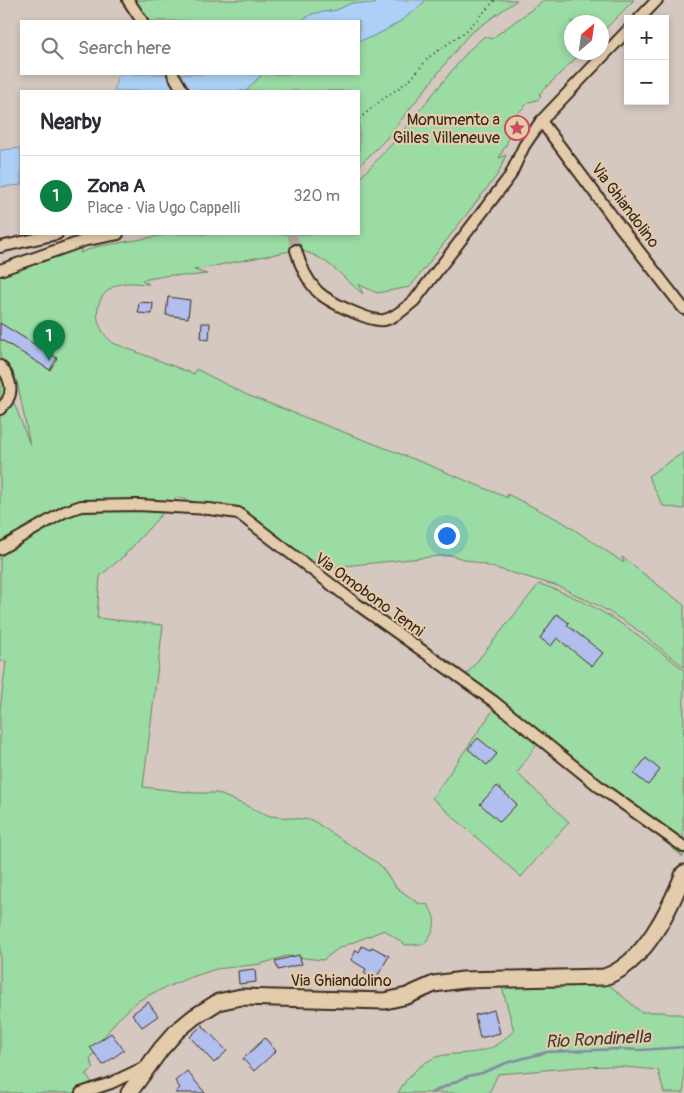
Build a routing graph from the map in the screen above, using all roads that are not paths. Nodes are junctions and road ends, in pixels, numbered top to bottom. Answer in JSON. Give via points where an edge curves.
{"nodes":[{"id":1,"x":128,"y":0,"type":"edge"},
{"id":2,"x":657,"y":0,"type":"edge"},
{"id":3,"x":643,"y":15,"type":"edge"},
{"id":4,"x":141,"y":20,"type":"edge"},
{"id":5,"x":624,"y":34,"type":"edge"},
{"id":6,"x":174,"y":75,"type":"edge"},
{"id":7,"x":182,"y":90,"type":"edge"},
{"id":8,"x":542,"y":121,"type":"junction"},
{"id":9,"x":52,"y":235,"type":"edge"},
{"id":10,"x":113,"y":235,"type":"edge"},
{"id":11,"x":0,"y":247,"type":"edge"},
{"id":12,"x":296,"y":250,"type":"tunnel mouth"},
{"id":13,"x":0,"y":270,"type":"edge"},
{"id":14,"x":684,"y":309,"type":"edge"},
{"id":15,"x":0,"y":366,"type":"edge"},
{"id":16,"x":0,"y":409,"type":"edge"},
{"id":17,"x":0,"y":549,"type":"edge"},
{"id":18,"x":684,"y":847,"type":"edge"},
{"id":19,"x":684,"y":873,"type":"edge"},
{"id":20,"x":149,"y":1065,"type":"junction"},
{"id":21,"x":82,"y":1093,"type":"edge"},
{"id":22,"x":129,"y":1093,"type":"edge"}],
"edges":[{"from":1,"to":4,"type":"street"},
{"from":2,"to":3,"type":"street"},
{"from":5,"to":8,"type":"street"},
{"from":6,"to":7,"type":"street"},
{"from":8,"to":12,"type":"street","via":[[524,146],[510,176],[414,301],[384,320],[363,317],[318,292],[301,266]]},
{"from":8,"to":14,"type":"street","name":"Via Ghiandolino"},
{"from":9,"to":11,"type":"street"},
{"from":10,"to":13,"type":"street","via":[[86,240]]},
{"from":15,"to":16,"type":"street","via":[[11,387],[8,400]]},
{"from":17,"to":18,"type":"street","name":"Via Omobono Tenni","via":[[64,512],[81,506],[138,505],[238,514],[493,701],[601,788]]},
{"from":19,"to":20,"type":"street","name":"Via Ghiandolino","via":[[662,922],[643,948],[617,973],[604,977],[463,980],[434,984],[408,996],[385,1001],[241,997],[218,1002],[194,1017],[177,1031]]},
{"from":20,"to":21,"type":"street"},
{"from":20,"to":22,"type":"street","name":"Via Ghiandolino"}]}
